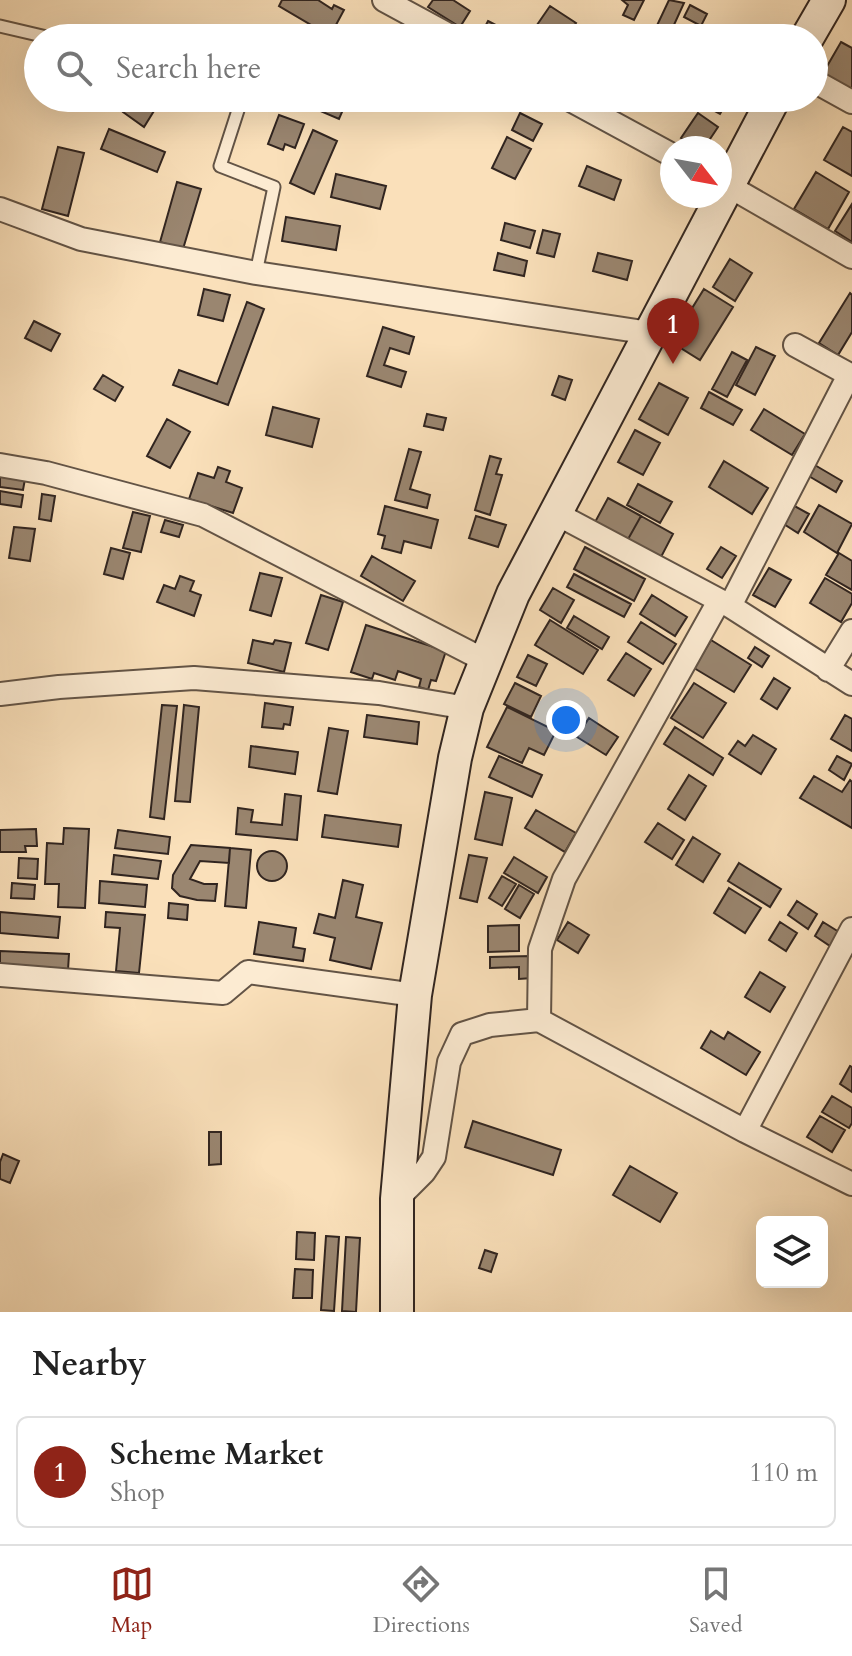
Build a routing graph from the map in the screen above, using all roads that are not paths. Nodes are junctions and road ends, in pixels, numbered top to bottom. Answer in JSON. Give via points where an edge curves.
{"nodes":[{"id":1,"x":384,"y":0,"type":"edge"},
{"id":2,"x":829,"y":0,"type":"edge"},
{"id":3,"x":428,"y":24,"type":"edge"},
{"id":4,"x":815,"y":24,"type":"edge"},
{"id":5,"x":0,"y":26,"type":"edge"},
{"id":6,"x":24,"y":32,"type":"edge"},
{"id":7,"x":828,"y":89,"type":"edge"},
{"id":8,"x":852,"y":102,"type":"edge"},
{"id":9,"x":237,"y":112,"type":"edge"},
{"id":10,"x":593,"y":112,"type":"edge"},
{"id":11,"x":766,"y":112,"type":"edge"},
{"id":12,"x":660,"y":148,"type":"edge"},
{"id":13,"x":732,"y":168,"type":"edge"},
{"id":14,"x":732,"y":188,"type":"edge"},
{"id":15,"x":711,"y":208,"type":"edge"},
{"id":16,"x":0,"y":209,"type":"edge"},
{"id":17,"x":852,"y":257,"type":"edge"},
{"id":18,"x":256,"y":273,"type":"junction"},
{"id":19,"x":650,"y":333,"type":"junction"},
{"id":20,"x":795,"y":345,"type":"dead end"},
{"id":21,"x":851,"y":376,"type":"edge"},
{"id":22,"x":0,"y":465,"type":"edge"},
{"id":23,"x":557,"y":514,"type":"junction"},
{"id":24,"x":724,"y":603,"type":"junction"},
{"id":25,"x":852,"y":631,"type":"edge"},
{"id":26,"x":486,"y":661,"type":"junction"},
{"id":27,"x":828,"y":670,"type":"junction"},
{"id":28,"x":852,"y":684,"type":"edge"},
{"id":29,"x":0,"y":694,"type":"edge"},
{"id":30,"x":467,"y":708,"type":"junction"},
{"id":31,"x":852,"y":929,"type":"edge"},
{"id":32,"x":0,"y":975,"type":"edge"},
{"id":33,"x":415,"y":995,"type":"junction"},
{"id":34,"x":539,"y":1020,"type":"junction"},
{"id":35,"x":745,"y":1131,"type":"junction"},
{"id":36,"x":852,"y":1184,"type":"edge"},
{"id":37,"x":397,"y":1199,"type":"junction"},
{"id":38,"x":397,"y":1312,"type":"edge"}],
"edges":[{"from":1,"to":3,"type":"street"},
{"from":2,"to":4,"type":"main road"},
{"from":5,"to":6,"type":"lane"},
{"from":7,"to":8,"type":"street"},
{"from":9,"to":18,"type":"lane","via":[[220,166],[274,187]]},
{"from":10,"to":12,"type":"street"},
{"from":11,"to":13,"type":"main road"},
{"from":14,"to":17,"type":"street"},
{"from":15,"to":19,"type":"main road"},
{"from":16,"to":18,"type":"street","via":[[81,239]]},
{"from":18,"to":19,"type":"street"},
{"from":19,"to":23,"type":"main road"},
{"from":20,"to":21,"type":"street"},
{"from":21,"to":24,"type":"street"},
{"from":22,"to":26,"type":"street","via":[[203,515]]},
{"from":23,"to":24,"type":"street"},
{"from":23,"to":26,"type":"main road","via":[[513,594]]},
{"from":24,"to":27,"type":"street"},
{"from":24,"to":34,"type":"street","via":[[564,879],[540,949]]},
{"from":25,"to":27,"type":"street"},
{"from":26,"to":30,"type":"main road"},
{"from":27,"to":28,"type":"street"},
{"from":29,"to":30,"type":"street","via":[[194,678],[379,693]]},
{"from":30,"to":33,"type":"main road"},
{"from":31,"to":35,"type":"street"},
{"from":32,"to":33,"type":"street","via":[[223,993],[248,972]]},
{"from":33,"to":37,"type":"main road"},
{"from":34,"to":35,"type":"street"},
{"from":34,"to":37,"type":"street","via":[[462,1034],[449,1062],[434,1157]]},
{"from":35,"to":36,"type":"street"},
{"from":37,"to":38,"type":"main road"}]}
